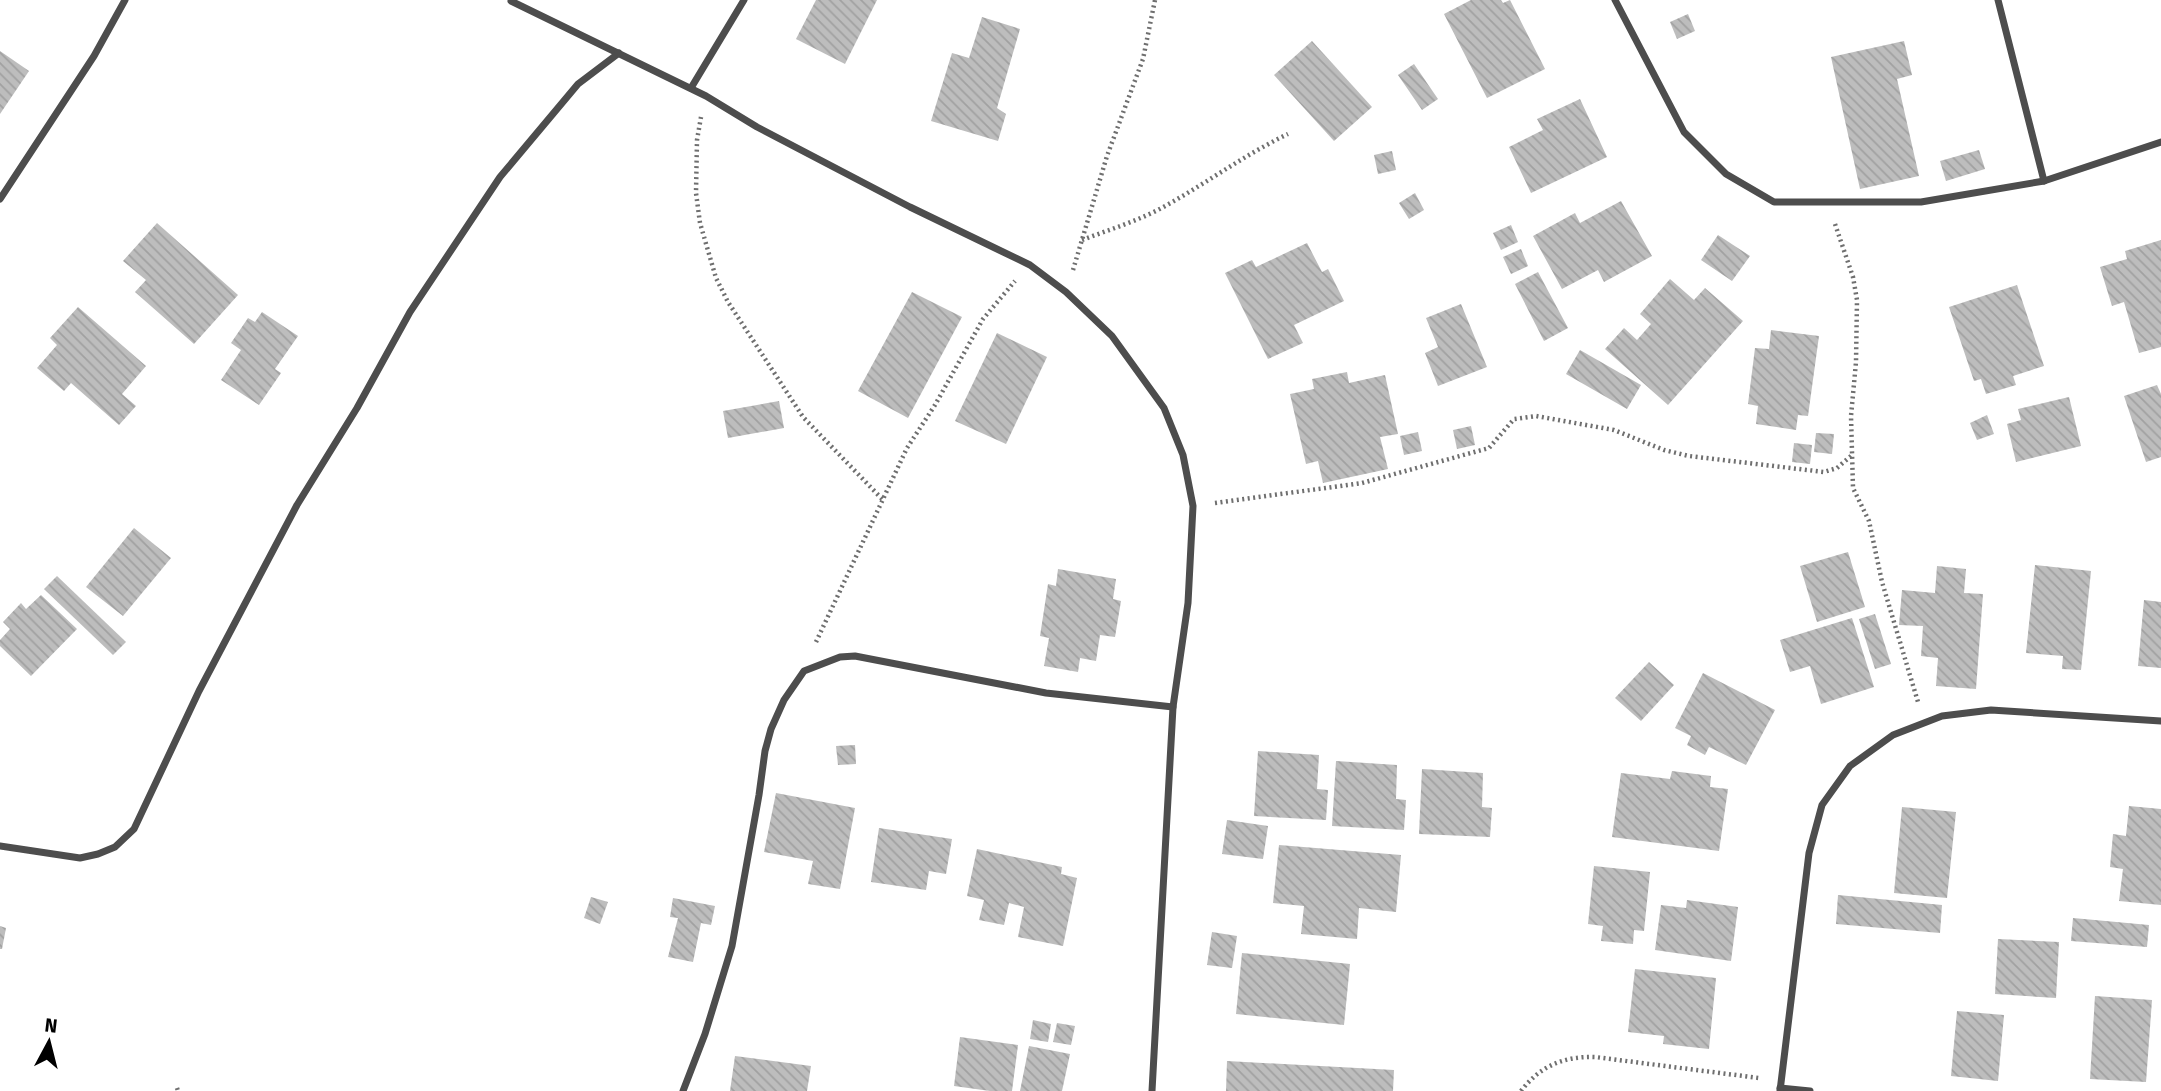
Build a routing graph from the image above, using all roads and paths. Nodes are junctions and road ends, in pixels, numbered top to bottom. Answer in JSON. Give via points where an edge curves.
{"nodes":[{"id":1,"x":125,"y":0,"type":"edge"},
{"id":2,"x":744,"y":0,"type":"edge"},
{"id":3,"x":1155,"y":0,"type":"edge"},
{"id":4,"x":1615,"y":0,"type":"edge"},
{"id":5,"x":1998,"y":0,"type":"edge"},
{"id":6,"x":512,"y":1,"type":"edge"},
{"id":7,"x":619,"y":53,"type":"junction"},
{"id":8,"x":691,"y":88,"type":"junction"},
{"id":9,"x":706,"y":96,"type":"junction"},
{"id":10,"x":1288,"y":134,"type":"dead end"},
{"id":11,"x":2161,"y":142,"type":"edge"},
{"id":12,"x":2044,"y":181,"type":"junction"},
{"id":13,"x":0,"y":199,"type":"edge"},
{"id":14,"x":1828,"y":202,"type":"junction"},
{"id":15,"x":1082,"y":240,"type":"junction"},
{"id":16,"x":1030,"y":265,"type":"junction"},
{"id":17,"x":1066,"y":292,"type":"junction"},
{"id":18,"x":1852,"y":455,"type":"junction"},
{"id":19,"x":884,"y":501,"type":"junction"},
{"id":20,"x":1193,"y":506,"type":"junction"},
{"id":21,"x":804,"y":671,"type":"junction"},
{"id":22,"x":1173,"y":707,"type":"junction"},
{"id":23,"x":2161,"y":721,"type":"edge"},
{"id":24,"x":1925,"y":723,"type":"junction"},
{"id":25,"x":0,"y":846,"type":"edge"},
{"id":26,"x":1780,"y":1087,"type":"edge"},
{"id":27,"x":683,"y":1091,"type":"edge"},
{"id":28,"x":1152,"y":1091,"type":"edge"},
{"id":29,"x":1521,"y":1091,"type":"edge"},
{"id":30,"x":1810,"y":1091,"type":"edge"}],
"edges":[{"from":1,"to":13,"type":"street","via":[[94,56]]},
{"from":2,"to":8,"type":"street"},
{"from":3,"to":15,"type":"path","via":[[1143,59]]},
{"from":4,"to":14,"type":"street","via":[[1684,132],[1727,174],[1774,202]]},
{"from":5,"to":12,"type":"street"},
{"from":6,"to":7,"type":"street"},
{"from":7,"to":8,"type":"street"},
{"from":7,"to":25,"type":"street","via":[[578,84],[500,177],[410,312],[297,505],[199,691],[134,829],[115,847],[79,858]]},
{"from":8,"to":9,"type":"street"},
{"from":9,"to":16,"type":"street","via":[[910,207]]},
{"from":9,"to":19,"type":"path","via":[[697,140],[696,193],[716,278],[803,417]]},
{"from":10,"to":15,"type":"path","via":[[1166,206]]},
{"from":11,"to":12,"type":"street"},
{"from":12,"to":14,"type":"street","via":[[1921,202]]},
{"from":14,"to":18,"type":"path","via":[[1857,300]]},
{"from":15,"to":17,"type":"path"},
{"from":16,"to":17,"type":"street"},
{"from":16,"to":19,"type":"path","via":[[983,319],[907,448]]},
{"from":17,"to":20,"type":"street","via":[[1112,336],[1164,408],[1183,455]]},
{"from":18,"to":20,"type":"path","via":[[1824,472],[1733,463],[1664,450],[1614,430],[1536,415],[1514,419],[1489,448],[1362,483]]},
{"from":18,"to":24,"type":"path","via":[[1853,488],[1870,521],[1885,594]]},
{"from":19,"to":21,"type":"path"},
{"from":20,"to":22,"type":"street","via":[[1188,603]]},
{"from":21,"to":22,"type":"street","via":[[855,656],[1046,693]]},
{"from":21,"to":27,"type":"street","via":[[771,729],[732,946]]},
{"from":22,"to":28,"type":"street"},
{"from":23,"to":24,"type":"street","via":[[1991,710],[1942,716]]},
{"from":24,"to":26,"type":"street","via":[[1893,735],[1850,766],[1822,805],[1809,853]]},
{"from":26,"to":29,"type":"path","via":[[1649,1063],[1577,1056],[1542,1070]]},
{"from":26,"to":30,"type":"street"}]}
